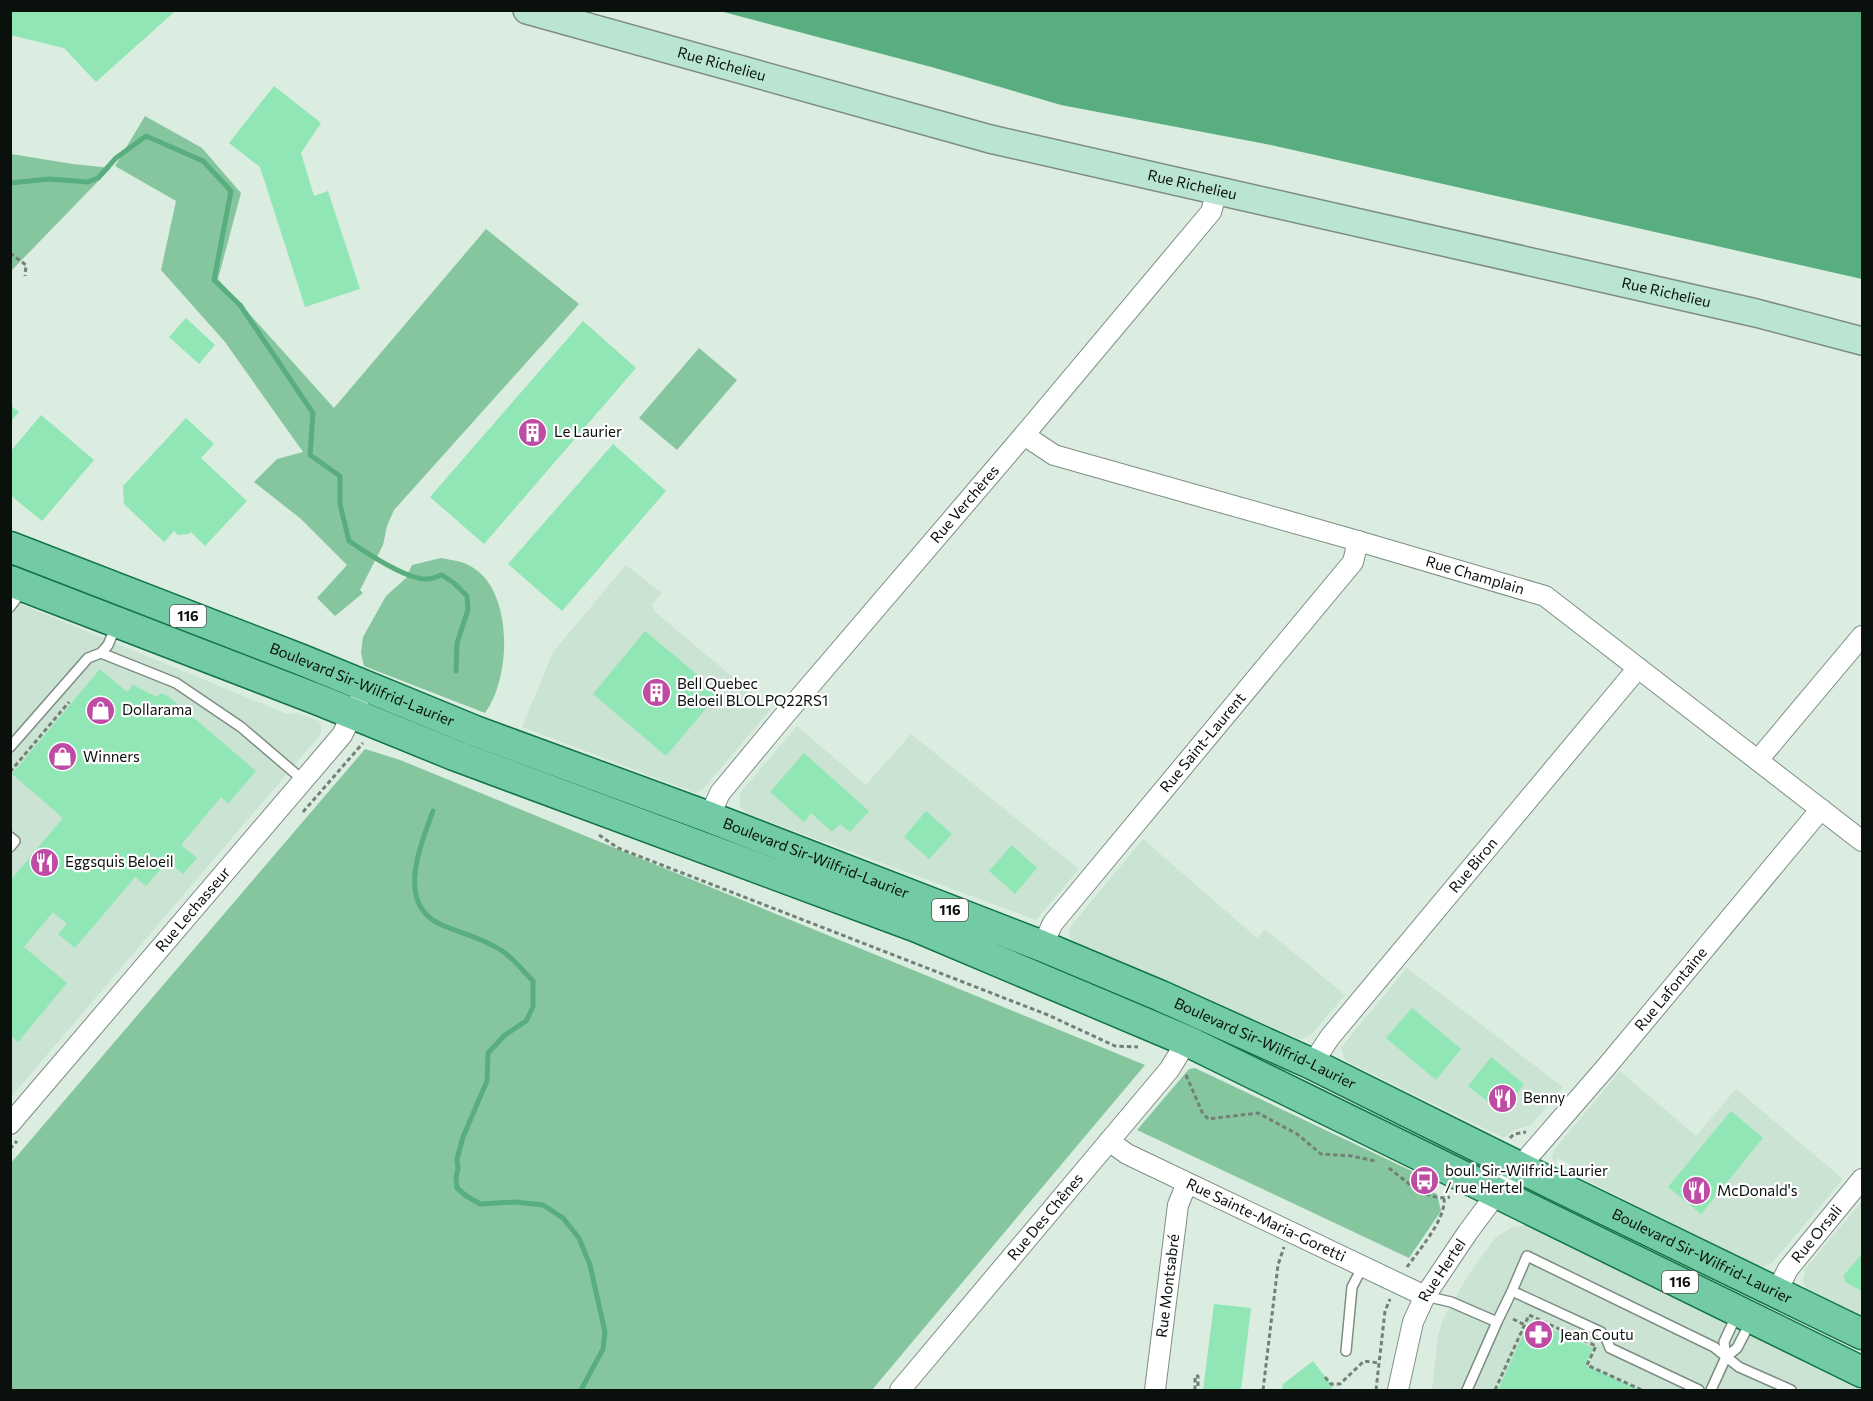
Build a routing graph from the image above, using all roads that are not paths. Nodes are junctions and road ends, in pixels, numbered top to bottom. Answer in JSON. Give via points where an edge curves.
{"nodes":[{"id":1,"x":527,"y":10,"type":"edge"},
{"id":2,"x":1217,"y":191,"type":"junction"},
{"id":3,"x":1863,"y":341,"type":"edge"},
{"id":4,"x":1024,"y":435,"type":"junction"},
{"id":5,"x":1358,"y":541,"type":"junction"},
{"id":6,"x":10,"y":547,"type":"edge"},
{"id":7,"x":15,"y":591,"type":"edge"},
{"id":8,"x":117,"y":622,"type":"junction"},
{"id":9,"x":1863,"y":636,"type":"edge"},
{"id":10,"x":101,"y":653,"type":"junction"},
{"id":11,"x":1638,"y":668,"type":"junction"},
{"id":12,"x":366,"y":687,"type":"junction"},
{"id":13,"x":354,"y":714,"type":"junction"},
{"id":14,"x":10,"y":747,"type":"edge"},
{"id":15,"x":1758,"y":760,"type":"junction"},
{"id":16,"x":303,"y":780,"type":"junction"},
{"id":17,"x":1821,"y":809,"type":"junction"},
{"id":18,"x":709,"y":817,"type":"junction"},
{"id":19,"x":10,"y":837,"type":"edge"},
{"id":20,"x":1863,"y":841,"type":"edge"},
{"id":21,"x":10,"y":847,"type":"edge"},
{"id":22,"x":1042,"y":946,"type":"junction"},
{"id":23,"x":1187,"y":1041,"type":"junction"},
{"id":24,"x":1312,"y":1064,"type":"junction"},
{"id":25,"x":10,"y":1124,"type":"edge"},
{"id":26,"x":1109,"y":1141,"type":"junction"},
{"id":27,"x":1519,"y":1167,"type":"junction"},
{"id":28,"x":1863,"y":1179,"type":"edge"},
{"id":29,"x":1188,"y":1183,"type":"junction"},
{"id":30,"x":1497,"y":1193,"type":"junction"},
{"id":31,"x":1363,"y":1266,"type":"junction"},
{"id":32,"x":1512,"y":1291,"type":"junction"},
{"id":33,"x":1777,"y":1291,"type":"junction"},
{"id":34,"x":1425,"y":1296,"type":"junction"},
{"id":35,"x":1746,"y":1315,"type":"junction"},
{"id":36,"x":1497,"y":1322,"type":"junction"},
{"id":37,"x":1863,"y":1334,"type":"edge"},
{"id":38,"x":1346,"y":1351,"type":"dead end"},
{"id":39,"x":1726,"y":1357,"type":"junction"},
{"id":40,"x":1863,"y":1372,"type":"edge"},
{"id":41,"x":900,"y":1390,"type":"edge"},
{"id":42,"x":1155,"y":1390,"type":"edge"},
{"id":43,"x":1398,"y":1390,"type":"edge"},
{"id":44,"x":1467,"y":1390,"type":"edge"},
{"id":45,"x":1699,"y":1390,"type":"edge"},
{"id":46,"x":1711,"y":1390,"type":"edge"},
{"id":47,"x":1791,"y":1390,"type":"edge"}],
"edges":[{"from":1,"to":2,"type":"main road","name":"Rue Richelieu","via":[[990,139]]},
{"from":2,"to":3,"type":"main road","name":"Rue Richelieu","via":[[1756,313]]},
{"from":2,"to":4,"type":"street","name":"Rue Verchères","via":[[1211,212]]},
{"from":4,"to":5,"type":"street","name":"Rue Champlain","via":[[1054,455]]},
{"from":4,"to":18,"type":"street","name":"Rue Verchères","via":[[734,776],[720,793]]},
{"from":5,"to":11,"type":"street","name":"Rue Champlain","via":[[1538,593],[1558,604]]},
{"from":5,"to":22,"type":"street","name":"Rue Saint-Laurent","via":[[1353,562],[1053,923]]},
{"from":6,"to":12,"type":"main road","name":"Boulevard Sir-Wilfrid-Laurier","number":"116"},
{"from":7,"to":8,"type":"main road","name":"Boulevard Sir-Wilfrid-Laurier","number":"116"},
{"from":8,"to":10,"type":"lane"},
{"from":8,"to":13,"type":"main road","name":"Boulevard Sir-Wilfrid-Laurier","number":"116"},
{"from":9,"to":15,"type":"street"},
{"from":10,"to":14,"type":"lane","via":[[88,658]]},
{"from":10,"to":16,"type":"lane","via":[[176,683],[240,728]]},
{"from":11,"to":15,"type":"street","name":"Rue Champlain"},
{"from":11,"to":24,"type":"street","name":"Rue Biron","via":[[1330,1037]]},
{"from":12,"to":13,"type":"street","name":"Rue Lechasseur"},
{"from":12,"to":18,"type":"main road","name":"Boulevard Sir-Wilfrid-Laurier","number":"116"},
{"from":13,"to":16,"type":"street","name":"Rue Lechasseur","via":[[344,732]]},
{"from":13,"to":23,"type":"main road","name":"Boulevard Sir-Wilfrid-Laurier","number":"116","via":[[917,927]]},
{"from":15,"to":17,"type":"street","name":"Rue Champlain"},
{"from":16,"to":25,"type":"street","name":"Rue Lechasseur"},
{"from":17,"to":20,"type":"street","name":"Rue Champlain"},
{"from":17,"to":27,"type":"street","name":"Rue Lafontaine"},
{"from":18,"to":22,"type":"main road","name":"Boulevard Sir-Wilfrid-Laurier","number":"116"},
{"from":19,"to":21,"type":"lane","via":[[15,841]]},
{"from":22,"to":24,"type":"main road","name":"Boulevard Sir-Wilfrid-Laurier","number":"116"},
{"from":23,"to":26,"type":"street","name":"Rue Des Chênes","via":[[1169,1070]]},
{"from":23,"to":30,"type":"main road","name":"Boulevard Sir-Wilfrid-Laurier","number":"116"},
{"from":24,"to":27,"type":"main road","name":"Boulevard Sir-Wilfrid-Laurier","number":"116"},
{"from":26,"to":29,"type":"street","name":"Rue Sainte-Maria-Goretti","via":[[1127,1154]]},
{"from":26,"to":41,"type":"street","name":"Rue Des Chênes"},
{"from":27,"to":30,"type":"street","name":"Rue Hertel"},
{"from":27,"to":33,"type":"main road","name":"Boulevard Sir-Wilfrid-Laurier","number":"116"},
{"from":28,"to":33,"type":"street","name":"Rue Orsali","via":[[1788,1269]]},
{"from":29,"to":31,"type":"street","name":"Rue Sainte-Maria-Goretti"},
{"from":29,"to":42,"type":"street","name":"Rue Montsabré","via":[[1178,1205]]},
{"from":30,"to":34,"type":"street","name":"Rue Hertel"},
{"from":30,"to":35,"type":"main road","name":"Boulevard Sir-Wilfrid-Laurier","number":"116"},
{"from":31,"to":34,"type":"street","name":"Rue Sainte-Maria-Goretti"},
{"from":31,"to":38,"type":"lane","via":[[1352,1287]]},
{"from":32,"to":36,"type":"lane"},
{"from":32,"to":39,"type":"lane","via":[[1527,1256],[1713,1347]]},
{"from":32,"to":45,"type":"lane","via":[[1597,1330],[1610,1348]]},
{"from":33,"to":37,"type":"main road","name":"Boulevard Sir-Wilfrid-Laurier","number":"116"},
{"from":34,"to":36,"type":"lane","via":[[1451,1302]]},
{"from":34,"to":43,"type":"street","name":"Rue Hertel","via":[[1413,1322]]},
{"from":35,"to":39,"type":"lane","via":[[1737,1348]]},
{"from":35,"to":39,"type":"lane","via":[[1724,1342]]},
{"from":35,"to":40,"type":"main road","name":"Boulevard Sir-Wilfrid-Laurier","number":"116"},
{"from":36,"to":44,"type":"lane"},
{"from":39,"to":46,"type":"lane"},
{"from":39,"to":47,"type":"lane","via":[[1739,1367]]}]}
